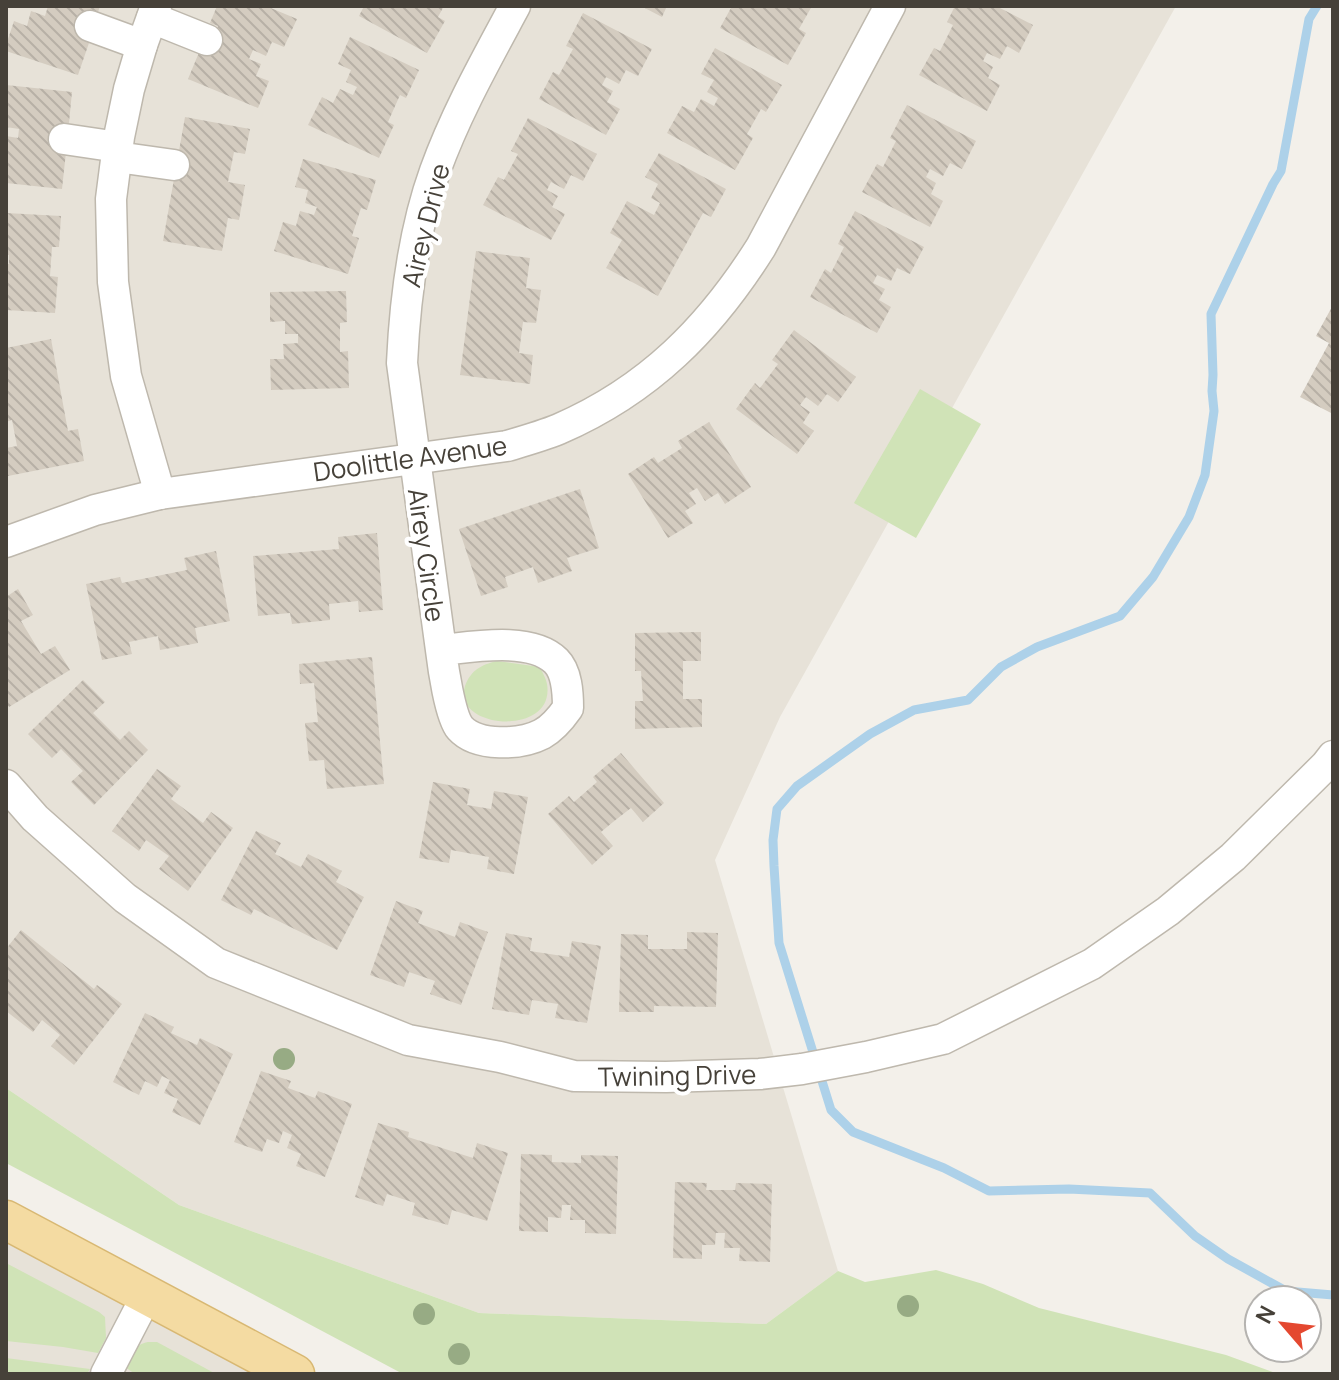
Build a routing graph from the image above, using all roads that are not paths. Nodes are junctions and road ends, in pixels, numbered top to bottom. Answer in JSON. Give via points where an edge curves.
{"nodes":[{"id":1,"x":515,"y":6,"type":"edge"},
{"id":2,"x":890,"y":6,"type":"edge"},
{"id":3,"x":150,"y":23,"type":"edge"},
{"id":4,"x":90,"y":26,"type":"dead end"},
{"id":5,"x":207,"y":40,"type":"dead end"},
{"id":6,"x":64,"y":139,"type":"dead end"},
{"id":7,"x":117,"y":152,"type":"junction"},
{"id":8,"x":174,"y":165,"type":"dead end"},
{"id":9,"x":414,"y":459,"type":"junction"},
{"id":10,"x":160,"y":494,"type":"junction"},
{"id":11,"x":6,"y":542,"type":"edge"},
{"id":12,"x":441,"y":650,"type":"dead end"},
{"id":13,"x":1333,"y":756,"type":"edge"},
{"id":14,"x":6,"y":785,"type":"edge"},
{"id":15,"x":6,"y":1220,"type":"edge"},
{"id":16,"x":147,"y":1295,"type":"junction"},
{"id":17,"x":106,"y":1374,"type":"edge"},
{"id":18,"x":295,"y":1374,"type":"edge"}],
"edges":[{"from":1,"to":9,"type":"street","name":"Airey Drive","via":[[447,141],[412,261],[402,363]]},
{"from":2,"to":9,"type":"street","name":"Doolittle Avenue","via":[[754,259],[706,324],[672,357],[636,386],[558,429],[507,446]]},
{"from":3,"to":4,"type":"street"},
{"from":3,"to":5,"type":"street"},
{"from":3,"to":7,"type":"street"},
{"from":6,"to":7,"type":"street"},
{"from":7,"to":8,"type":"street"},
{"from":7,"to":10,"type":"street","via":[[111,199],[113,282],[126,376]]},
{"from":9,"to":10,"type":"street","name":"Doolittle Avenue"},
{"from":9,"to":12,"type":"street","name":"Airey Circle"},
{"from":10,"to":11,"type":"street","name":"Doolittle Avenue","via":[[95,510]]},
{"from":13,"to":14,"type":"street","name":"Twining Drive","via":[[1233,857],[1092,964],[943,1039],[802,1069],[744,1074],[574,1076],[408,1040],[216,963],[125,898]]},
{"from":15,"to":16,"type":"main road"},
{"from":16,"to":17,"type":"street"},
{"from":16,"to":18,"type":"main road"}]}
